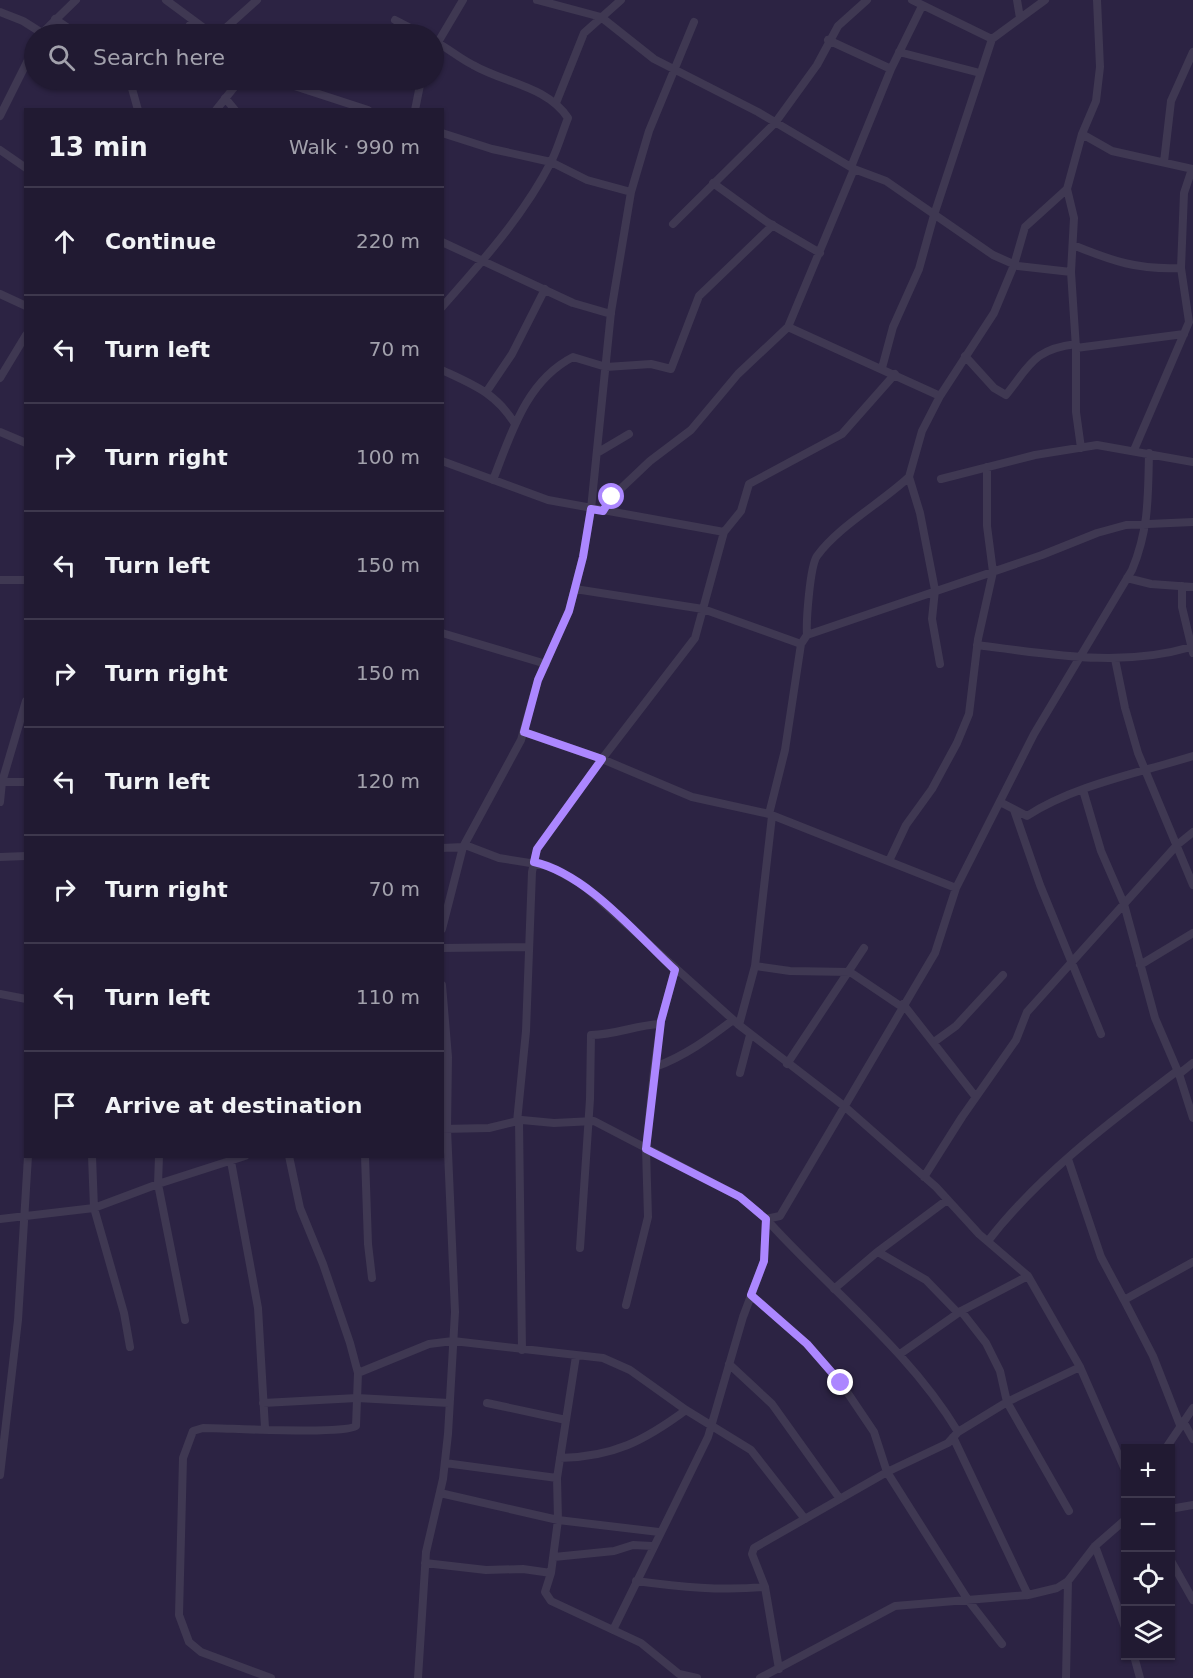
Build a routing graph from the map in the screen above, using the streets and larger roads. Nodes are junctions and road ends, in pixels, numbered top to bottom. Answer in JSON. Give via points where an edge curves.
{"nodes":[{"id":1,"x":76,"y":0,"type":"edge"},
{"id":2,"x":166,"y":0,"type":"edge"},
{"id":3,"x":257,"y":0,"type":"edge"},
{"id":4,"x":463,"y":0,"type":"edge"},
{"id":5,"x":537,"y":0,"type":"edge"},
{"id":6,"x":621,"y":0,"type":"edge"},
{"id":7,"x":867,"y":0,"type":"edge"},
{"id":8,"x":912,"y":0,"type":"edge"},
{"id":9,"x":1017,"y":0,"type":"edge"},
{"id":10,"x":1046,"y":0,"type":"edge"},
{"id":11,"x":1097,"y":0,"type":"edge"},
{"id":12,"x":921,"y":6,"type":"junction"},
{"id":13,"x":0,"y":12,"type":"edge"},
{"id":14,"x":601,"y":17,"type":"junction"},
{"id":15,"x":1020,"y":18,"type":"junction"},
{"id":16,"x":55,"y":19,"type":"junction"},
{"id":17,"x":395,"y":20,"type":"dead end"},
{"id":18,"x":194,"y":21,"type":"junction"},
{"id":19,"x":694,"y":22,"type":"dead end"},
{"id":20,"x":27,"y":24,"type":"edge"},
{"id":21,"x":51,"y":24,"type":"edge"},
{"id":22,"x":62,"y":24,"type":"edge"},
{"id":23,"x":191,"y":24,"type":"edge"},
{"id":24,"x":198,"y":24,"type":"edge"},
{"id":25,"x":230,"y":24,"type":"edge"},
{"id":26,"x":403,"y":24,"type":"edge"},
{"id":27,"x":444,"y":30,"type":"edge"},
{"id":28,"x":992,"y":39,"type":"junction"},
{"id":29,"x":828,"y":40,"type":"junction"},
{"id":30,"x":444,"y":49,"type":"edge"},
{"id":31,"x":899,"y":52,"type":"junction"},
{"id":32,"x":1193,"y":52,"type":"edge"},
{"id":33,"x":24,"y":68,"type":"edge"},
{"id":34,"x":891,"y":69,"type":"junction"},
{"id":35,"x":674,"y":70,"type":"junction"},
{"id":36,"x":980,"y":73,"type":"junction"},
{"id":37,"x":131,"y":90,"type":"edge"},
{"id":38,"x":232,"y":90,"type":"edge"},
{"id":39,"x":307,"y":90,"type":"edge"},
{"id":40,"x":419,"y":90,"type":"edge"},
{"id":41,"x":225,"y":98,"type":"junction"},
{"id":42,"x":556,"y":103,"type":"junction"},
{"id":43,"x":137,"y":108,"type":"edge"},
{"id":44,"x":218,"y":108,"type":"edge"},
{"id":45,"x":233,"y":108,"type":"edge"},
{"id":46,"x":362,"y":108,"type":"edge"},
{"id":47,"x":415,"y":108,"type":"edge"},
{"id":48,"x":0,"y":116,"type":"edge"},
{"id":49,"x":775,"y":123,"type":"junction"},
{"id":50,"x":444,"y":134,"type":"edge"},
{"id":51,"x":1082,"y":134,"type":"junction"},
{"id":52,"x":0,"y":150,"type":"edge"},
{"id":53,"x":551,"y":162,"type":"junction"},
{"id":54,"x":1164,"y":162,"type":"junction"},
{"id":55,"x":24,"y":167,"type":"edge"},
{"id":56,"x":852,"y":168,"type":"junction"},
{"id":57,"x":1192,"y":169,"type":"edge"},
{"id":58,"x":713,"y":183,"type":"junction"},
{"id":59,"x":1067,"y":189,"type":"junction"},
{"id":60,"x":631,"y":192,"type":"junction"},
{"id":61,"x":934,"y":214,"type":"junction"},
{"id":62,"x":673,"y":224,"type":"dead end"},
{"id":63,"x":773,"y":225,"type":"junction"},
{"id":64,"x":444,"y":243,"type":"edge"},
{"id":65,"x":1073,"y":245,"type":"junction"},
{"id":66,"x":820,"y":253,"type":"junction"},
{"id":67,"x":484,"y":260,"type":"junction"},
{"id":68,"x":1014,"y":265,"type":"junction"},
{"id":69,"x":1181,"y":268,"type":"junction"},
{"id":70,"x":1071,"y":272,"type":"junction"},
{"id":71,"x":545,"y":289,"type":"junction"},
{"id":72,"x":0,"y":294,"type":"edge"},
{"id":73,"x":24,"y":305,"type":"edge"},
{"id":74,"x":444,"y":306,"type":"edge"},
{"id":75,"x":611,"y":314,"type":"junction"},
{"id":76,"x":1191,"y":322,"type":"edge"},
{"id":77,"x":788,"y":327,"type":"junction"},
{"id":78,"x":1184,"y":334,"type":"junction"},
{"id":79,"x":24,"y":338,"type":"edge"},
{"id":80,"x":1076,"y":346,"type":"junction"},
{"id":81,"x":964,"y":356,"type":"junction"},
{"id":82,"x":606,"y":367,"type":"junction"},
{"id":83,"x":882,"y":368,"type":"junction"},
{"id":84,"x":444,"y":371,"type":"edge"},
{"id":85,"x":895,"y":374,"type":"junction"},
{"id":86,"x":0,"y":378,"type":"edge"},
{"id":87,"x":487,"y":391,"type":"junction"},
{"id":88,"x":940,"y":396,"type":"junction"},
{"id":89,"x":515,"y":424,"type":"junction"},
{"id":90,"x":0,"y":432,"type":"edge"},
{"id":91,"x":629,"y":434,"type":"dead end"},
{"id":92,"x":24,"y":442,"type":"edge"},
{"id":93,"x":1082,"y":447,"type":"junction"},
{"id":94,"x":1134,"y":450,"type":"junction"},
{"id":95,"x":597,"y":453,"type":"junction"},
{"id":96,"x":1149,"y":453,"type":"junction"},
{"id":97,"x":444,"y":462,"type":"edge"},
{"id":98,"x":1193,"y":462,"type":"edge"},
{"id":99,"x":987,"y":467,"type":"junction"},
{"id":100,"x":909,"y":477,"type":"junction"},
{"id":101,"x":941,"y":479,"type":"dead end"},
{"id":102,"x":493,"y":480,"type":"junction"},
{"id":103,"x":591,"y":509,"type":"junction"},
{"id":104,"x":603,"y":511,"type":"junction"},
{"id":105,"x":1193,"y":522,"type":"edge"},
{"id":106,"x":1147,"y":523,"type":"junction"},
{"id":107,"x":724,"y":532,"type":"junction"},
{"id":108,"x":993,"y":572,"type":"junction"},
{"id":109,"x":1127,"y":578,"type":"junction"},
{"id":110,"x":0,"y":580,"type":"edge"},
{"id":111,"x":24,"y":580,"type":"edge"},
{"id":112,"x":1182,"y":586,"type":"junction"},
{"id":113,"x":1193,"y":587,"type":"edge"},
{"id":114,"x":574,"y":589,"type":"junction"},
{"id":115,"x":935,"y":590,"type":"junction"},
{"id":116,"x":703,"y":609,"type":"junction"},
{"id":117,"x":444,"y":634,"type":"edge"},
{"id":118,"x":807,"y":635,"type":"junction"},
{"id":119,"x":801,"y":644,"type":"junction"},
{"id":120,"x":977,"y":645,"type":"junction"},
{"id":121,"x":1192,"y":650,"type":"edge"},
{"id":122,"x":1079,"y":658,"type":"junction"},
{"id":123,"x":1114,"y":659,"type":"junction"},
{"id":124,"x":546,"y":664,"type":"junction"},
{"id":125,"x":940,"y":664,"type":"dead end"},
{"id":126,"x":24,"y":707,"type":"edge"},
{"id":127,"x":524,"y":732,"type":"junction"},
{"id":128,"x":1193,"y":756,"type":"edge"},
{"id":129,"x":602,"y":759,"type":"junction"},
{"id":130,"x":1147,"y":770,"type":"junction"},
{"id":131,"x":1,"y":782,"type":"edge"},
{"id":132,"x":24,"y":782,"type":"edge"},
{"id":133,"x":1083,"y":790,"type":"junction"},
{"id":134,"x":0,"y":802,"type":"edge"},
{"id":135,"x":1000,"y":802,"type":"junction"},
{"id":136,"x":1014,"y":810,"type":"junction"},
{"id":137,"x":771,"y":815,"type":"junction"},
{"id":138,"x":1193,"y":832,"type":"edge"},
{"id":139,"x":1177,"y":845,"type":"junction"},
{"id":140,"x":464,"y":846,"type":"junction"},
{"id":141,"x":444,"y":848,"type":"edge"},
{"id":142,"x":24,"y":856,"type":"edge"},
{"id":143,"x":0,"y":857,"type":"edge"},
{"id":144,"x":889,"y":861,"type":"junction"},
{"id":145,"x":534,"y":862,"type":"junction"},
{"id":146,"x":1193,"y":885,"type":"edge"},
{"id":147,"x":956,"y":888,"type":"junction"},
{"id":148,"x":1124,"y":904,"type":"junction"},
{"id":149,"x":444,"y":921,"type":"edge"},
{"id":150,"x":1193,"y":933,"type":"edge"},
{"id":151,"x":528,"y":947,"type":"junction"},
{"id":152,"x":444,"y":948,"type":"edge"},
{"id":153,"x":864,"y":948,"type":"dead end"},
{"id":154,"x":1071,"y":964,"type":"junction"},
{"id":155,"x":1140,"y":965,"type":"junction"},
{"id":156,"x":755,"y":966,"type":"junction"},
{"id":157,"x":675,"y":970,"type":"junction"},
{"id":158,"x":850,"y":972,"type":"junction"},
{"id":159,"x":1003,"y":975,"type":"dead end"},
{"id":160,"x":0,"y":994,"type":"edge"},
{"id":161,"x":24,"y":999,"type":"edge"},
{"id":162,"x":902,"y":1005,"type":"junction"},
{"id":163,"x":444,"y":1009,"type":"edge"},
{"id":164,"x":736,"y":1023,"type":"junction"},
{"id":165,"x":660,"y":1024,"type":"junction"},
{"id":166,"x":1101,"y":1034,"type":"dead end"},
{"id":167,"x":750,"y":1035,"type":"junction"},
{"id":168,"x":934,"y":1041,"type":"junction"},
{"id":169,"x":1193,"y":1063,"type":"edge"},
{"id":170,"x":787,"y":1064,"type":"junction"},
{"id":171,"x":655,"y":1067,"type":"junction"},
{"id":172,"x":740,"y":1073,"type":"dead end"},
{"id":173,"x":1178,"y":1073,"type":"junction"},
{"id":174,"x":975,"y":1096,"type":"junction"},
{"id":175,"x":844,"y":1106,"type":"junction"},
{"id":176,"x":1193,"y":1118,"type":"edge"},
{"id":177,"x":518,"y":1121,"type":"junction"},
{"id":178,"x":588,"y":1121,"type":"junction"},
{"id":179,"x":445,"y":1129,"type":"edge"},
{"id":180,"x":646,"y":1149,"type":"junction"},
{"id":181,"x":28,"y":1158,"type":"edge"},
{"id":182,"x":93,"y":1158,"type":"edge"},
{"id":183,"x":159,"y":1158,"type":"edge"},
{"id":184,"x":289,"y":1158,"type":"edge"},
{"id":185,"x":365,"y":1158,"type":"edge"},
{"id":186,"x":230,"y":1159,"type":"edge"},
{"id":187,"x":1068,"y":1159,"type":"junction"},
{"id":188,"x":924,"y":1177,"type":"junction"},
{"id":189,"x":159,"y":1184,"type":"junction"},
{"id":190,"x":947,"y":1200,"type":"junction"},
{"id":191,"x":94,"y":1208,"type":"junction"},
{"id":192,"x":23,"y":1217,"type":"junction"},
{"id":193,"x":0,"y":1219,"type":"edge"},
{"id":194,"x":766,"y":1219,"type":"junction"},
{"id":195,"x":988,"y":1241,"type":"junction"},
{"id":196,"x":580,"y":1248,"type":"dead end"},
{"id":197,"x":878,"y":1252,"type":"junction"},
{"id":198,"x":1191,"y":1264,"type":"edge"},
{"id":199,"x":1193,"y":1275,"type":"edge"},
{"id":200,"x":1028,"y":1276,"type":"junction"},
{"id":201,"x":372,"y":1278,"type":"dead end"},
{"id":202,"x":834,"y":1289,"type":"junction"},
{"id":203,"x":751,"y":1295,"type":"junction"},
{"id":204,"x":1124,"y":1300,"type":"junction"},
{"id":205,"x":626,"y":1305,"type":"dead end"},
{"id":206,"x":959,"y":1312,"type":"junction"},
{"id":207,"x":185,"y":1320,"type":"dead end"},
{"id":208,"x":453,"y":1341,"type":"junction"},
{"id":209,"x":130,"y":1347,"type":"dead end"},
{"id":210,"x":522,"y":1350,"type":"junction"},
{"id":211,"x":900,"y":1354,"type":"junction"},
{"id":212,"x":576,"y":1356,"type":"junction"},
{"id":213,"x":729,"y":1364,"type":"junction"},
{"id":214,"x":1080,"y":1367,"type":"junction"},
{"id":215,"x":358,"y":1373,"type":"junction"},
{"id":216,"x":357,"y":1398,"type":"junction"},
{"id":217,"x":449,"y":1402,"type":"junction"},
{"id":218,"x":1007,"y":1402,"type":"junction"},
{"id":219,"x":263,"y":1403,"type":"junction"},
{"id":220,"x":487,"y":1403,"type":"dead end"},
{"id":221,"x":1193,"y":1408,"type":"edge"},
{"id":222,"x":686,"y":1410,"type":"junction"},
{"id":223,"x":566,"y":1420,"type":"junction"},
{"id":224,"x":1181,"y":1423,"type":"junction"},
{"id":225,"x":711,"y":1425,"type":"junction"},
{"id":226,"x":265,"y":1428,"type":"junction"},
{"id":227,"x":955,"y":1435,"type":"junction"},
{"id":228,"x":1193,"y":1439,"type":"edge"},
{"id":229,"x":1169,"y":1444,"type":"edge"},
{"id":230,"x":560,"y":1458,"type":"junction"},
{"id":231,"x":445,"y":1462,"type":"junction"},
{"id":232,"x":1121,"y":1463,"type":"edge"},
{"id":233,"x":887,"y":1472,"type":"junction"},
{"id":234,"x":0,"y":1474,"type":"edge"},
{"id":235,"x":557,"y":1478,"type":"junction"},
{"id":236,"x":440,"y":1493,"type":"junction"},
{"id":237,"x":840,"y":1498,"type":"junction"},
{"id":238,"x":1193,"y":1506,"type":"edge"},
{"id":239,"x":1175,"y":1508,"type":"edge"},
{"id":240,"x":1069,"y":1511,"type":"dead end"},
{"id":241,"x":805,"y":1519,"type":"junction"},
{"id":242,"x":558,"y":1520,"type":"junction"},
{"id":243,"x":1121,"y":1523,"type":"edge"},
{"id":244,"x":659,"y":1532,"type":"junction"},
{"id":245,"x":652,"y":1546,"type":"junction"},
{"id":246,"x":1095,"y":1546,"type":"junction"},
{"id":247,"x":554,"y":1557,"type":"junction"},
{"id":248,"x":425,"y":1563,"type":"junction"},
{"id":249,"x":1175,"y":1568,"type":"edge"},
{"id":250,"x":551,"y":1574,"type":"junction"},
{"id":251,"x":636,"y":1581,"type":"junction"},
{"id":252,"x":1068,"y":1581,"type":"junction"},
{"id":253,"x":765,"y":1587,"type":"junction"},
{"id":254,"x":1028,"y":1595,"type":"junction"},
{"id":255,"x":968,"y":1600,"type":"junction"},
{"id":256,"x":1193,"y":1600,"type":"edge"},
{"id":257,"x":1121,"y":1619,"type":"edge"},
{"id":258,"x":613,"y":1630,"type":"junction"},
{"id":259,"x":1002,"y":1644,"type":"dead end"},
{"id":260,"x":1135,"y":1660,"type":"edge"},
{"id":261,"x":779,"y":1669,"type":"junction"},
{"id":262,"x":271,"y":1678,"type":"edge"},
{"id":263,"x":418,"y":1678,"type":"edge"},
{"id":264,"x":697,"y":1678,"type":"edge"},
{"id":265,"x":760,"y":1678,"type":"edge"},
{"id":266,"x":1066,"y":1678,"type":"edge"},
{"id":267,"x":1140,"y":1678,"type":"edge"}],
"edges":[{"from":1,"to":16,"type":"street"},
{"from":2,"to":18,"type":"street"},
{"from":3,"to":25,"type":"street"},
{"from":4,"to":27,"type":"street"},
{"from":5,"to":14,"type":"street"},
{"from":6,"to":14,"type":"street"},
{"from":7,"to":29,"type":"street"},
{"from":8,"to":12,"type":"street"},
{"from":9,"to":15,"type":"street"},
{"from":10,"to":15,"type":"street"},
{"from":11,"to":51,"type":"street","via":[[1101,67],[1096,101]]},
{"from":12,"to":28,"type":"street"},
{"from":12,"to":31,"type":"street"},
{"from":13,"to":20,"type":"street"},
{"from":14,"to":35,"type":"street"},
{"from":14,"to":42,"type":"street","via":[[584,33]]},
{"from":15,"to":28,"type":"street"},
{"from":16,"to":21,"type":"street"},
{"from":16,"to":22,"type":"street"},
{"from":17,"to":26,"type":"street"},
{"from":18,"to":23,"type":"street"},
{"from":18,"to":24,"type":"street"},
{"from":19,"to":35,"type":"street"},
{"from":28,"to":36,"type":"street"},
{"from":29,"to":34,"type":"street"},
{"from":29,"to":49,"type":"street","via":[[817,65]]},
{"from":30,"to":42,"type":"street"},
{"from":31,"to":34,"type":"street"},
{"from":31,"to":36,"type":"street"},
{"from":32,"to":54,"type":"street","via":[[1171,101]]},
{"from":33,"to":48,"type":"street"},
{"from":34,"to":56,"type":"street"},
{"from":35,"to":49,"type":"street"},
{"from":35,"to":60,"type":"street","via":[[649,131]]},
{"from":36,"to":61,"type":"street"},
{"from":37,"to":43,"type":"street"},
{"from":38,"to":41,"type":"street"},
{"from":39,"to":46,"type":"street"},
{"from":40,"to":47,"type":"street"},
{"from":41,"to":44,"type":"street"},
{"from":41,"to":45,"type":"street"},
{"from":42,"to":53,"type":"street","via":[[568,118]]},
{"from":49,"to":56,"type":"street"},
{"from":49,"to":58,"type":"street"},
{"from":50,"to":53,"type":"street"},
{"from":51,"to":54,"type":"street","via":[[1112,152]]},
{"from":51,"to":59,"type":"street"},
{"from":52,"to":55,"type":"street"},
{"from":53,"to":60,"type":"street","via":[[587,180]]},
{"from":53,"to":67,"type":"street"},
{"from":54,"to":57,"type":"street"},
{"from":56,"to":61,"type":"street","via":[[886,181]]},
{"from":56,"to":66,"type":"street"},
{"from":57,"to":69,"type":"street","via":[[1184,193]]},
{"from":58,"to":62,"type":"street"},
{"from":58,"to":63,"type":"street"},
{"from":59,"to":65,"type":"street","via":[[1074,218]]},
{"from":59,"to":68,"type":"street","via":[[1025,227]]},
{"from":60,"to":75,"type":"street"},
{"from":61,"to":68,"type":"street"},
{"from":61,"to":83,"type":"street","via":[[919,269],[894,327]]},
{"from":63,"to":66,"type":"street"},
{"from":63,"to":82,"type":"street","via":[[699,296],[671,369],[651,364]]},
{"from":64,"to":67,"type":"street"},
{"from":65,"to":69,"type":"street","via":[[1126,266]]},
{"from":65,"to":70,"type":"street"},
{"from":66,"to":77,"type":"street"},
{"from":67,"to":71,"type":"street"},
{"from":67,"to":74,"type":"street"},
{"from":68,"to":70,"type":"street"},
{"from":68,"to":81,"type":"street","via":[[994,313]]},
{"from":69,"to":76,"type":"street"},
{"from":70,"to":80,"type":"street"},
{"from":71,"to":75,"type":"street","via":[[573,303]]},
{"from":71,"to":87,"type":"street","via":[[512,354]]},
{"from":72,"to":73,"type":"street"},
{"from":75,"to":82,"type":"street"},
{"from":76,"to":78,"type":"street"},
{"from":77,"to":83,"type":"street"},
{"from":77,"to":104,"type":"street","via":[[738,374],[691,429],[650,461],[612,497]]},
{"from":78,"to":80,"type":"street"},
{"from":78,"to":94,"type":"street"},
{"from":79,"to":86,"type":"street"},
{"from":80,"to":81,"type":"street","via":[[1062,346],[1041,354],[1026,365],[1006,394],[994,388]]},
{"from":80,"to":93,"type":"street"},
{"from":81,"to":88,"type":"street"},
{"from":82,"to":89,"type":"street","via":[[573,357],[557,365],[530,396]]},
{"from":82,"to":95,"type":"street"},
{"from":83,"to":85,"type":"street"},
{"from":84,"to":87,"type":"street"},
{"from":85,"to":88,"type":"street"},
{"from":85,"to":107,"type":"street","via":[[842,434],[749,484],[741,511]]},
{"from":87,"to":89,"type":"street","via":[[504,406]]},
{"from":88,"to":100,"type":"street","via":[[922,431]]},
{"from":89,"to":102,"type":"street"},
{"from":90,"to":92,"type":"street"},
{"from":91,"to":95,"type":"street"},
{"from":93,"to":94,"type":"street"},
{"from":93,"to":99,"type":"street"},
{"from":94,"to":96,"type":"street"},
{"from":95,"to":103,"type":"street"},
{"from":96,"to":98,"type":"street"},
{"from":96,"to":106,"type":"street"},
{"from":97,"to":102,"type":"street"},
{"from":99,"to":101,"type":"street"},
{"from":99,"to":108,"type":"street","via":[[987,526]]},
{"from":100,"to":115,"type":"street"},
{"from":100,"to":118,"type":"street","via":[[815,558]]},
{"from":102,"to":103,"type":"street","via":[[548,500]]},
{"from":103,"to":104,"type":"street"},
{"from":103,"to":114,"type":"street"},
{"from":104,"to":107,"type":"street"},
{"from":105,"to":106,"type":"street"},
{"from":106,"to":108,"type":"street","via":[[1096,533]]},
{"from":106,"to":109,"type":"street","via":[[1143,544]]},
{"from":107,"to":116,"type":"street"},
{"from":108,"to":115,"type":"street"},
{"from":108,"to":120,"type":"street"},
{"from":109,"to":112,"type":"street"},
{"from":109,"to":122,"type":"street"},
{"from":110,"to":111,"type":"street"},
{"from":112,"to":113,"type":"street"},
{"from":112,"to":121,"type":"street","via":[[1182,607]]},
{"from":114,"to":116,"type":"street"},
{"from":114,"to":124,"type":"street","via":[[569,611]]},
{"from":115,"to":118,"type":"street"},
{"from":115,"to":125,"type":"street","via":[[932,619]]},
{"from":116,"to":119,"type":"street"},
{"from":116,"to":129,"type":"street","via":[[695,638]]},
{"from":117,"to":124,"type":"street"},
{"from":118,"to":119,"type":"street"},
{"from":119,"to":137,"type":"street"},
{"from":120,"to":122,"type":"street"},
{"from":120,"to":144,"type":"street","via":[[969,714],[932,789],[906,825]]},
{"from":121,"to":123,"type":"street"},
{"from":122,"to":123,"type":"street"},
{"from":122,"to":135,"type":"street"},
{"from":123,"to":130,"type":"street","via":[[1138,753]]},
{"from":124,"to":127,"type":"street"},
{"from":126,"to":131,"type":"street"},
{"from":127,"to":129,"type":"street"},
{"from":127,"to":140,"type":"street"},
{"from":128,"to":130,"type":"street"},
{"from":129,"to":137,"type":"street","via":[[692,797]]},
{"from":129,"to":145,"type":"street","via":[[537,849]]},
{"from":130,"to":133,"type":"street"},
{"from":130,"to":139,"type":"street"},
{"from":131,"to":132,"type":"street"},
{"from":131,"to":134,"type":"street"},
{"from":133,"to":136,"type":"street","via":[[1028,816]]},
{"from":133,"to":148,"type":"street","via":[[1101,851]]},
{"from":135,"to":136,"type":"street"},
{"from":135,"to":147,"type":"street"},
{"from":136,"to":154,"type":"street"},
{"from":137,"to":144,"type":"street"},
{"from":137,"to":156,"type":"street"},
{"from":138,"to":139,"type":"street"},
{"from":139,"to":146,"type":"street"},
{"from":139,"to":148,"type":"street"},
{"from":140,"to":141,"type":"street"},
{"from":140,"to":145,"type":"street","via":[[499,858]]},
{"from":140,"to":149,"type":"street"},
{"from":142,"to":143,"type":"street"},
{"from":144,"to":147,"type":"street"},
{"from":145,"to":151,"type":"street"},
{"from":145,"to":157,"type":"street","via":[[583,885]]},
{"from":147,"to":162,"type":"street","via":[[935,953]]},
{"from":148,"to":154,"type":"street"},
{"from":148,"to":155,"type":"street"},
{"from":150,"to":155,"type":"street"},
{"from":151,"to":152,"type":"street"},
{"from":151,"to":177,"type":"street"},
{"from":153,"to":158,"type":"street"},
{"from":154,"to":166,"type":"street"},
{"from":154,"to":174,"type":"street","via":[[1028,1012],[1016,1040]]},
{"from":155,"to":173,"type":"street","via":[[1155,1018]]},
{"from":156,"to":158,"type":"street"},
{"from":156,"to":164,"type":"street"},
{"from":157,"to":164,"type":"street"},
{"from":157,"to":165,"type":"street"},
{"from":158,"to":162,"type":"street"},
{"from":158,"to":170,"type":"street"},
{"from":159,"to":168,"type":"street","via":[[956,1026]]},
{"from":160,"to":161,"type":"street"},
{"from":162,"to":168,"type":"street"},
{"from":162,"to":175,"type":"street"},
{"from":163,"to":179,"type":"street","via":[[448,1057]]},
{"from":164,"to":167,"type":"street"},
{"from":164,"to":171,"type":"street","via":[[675,1060]]},
{"from":165,"to":171,"type":"street"},
{"from":165,"to":178,"type":"street","via":[[591,1035]]},
{"from":167,"to":170,"type":"street"},
{"from":167,"to":172,"type":"street"},
{"from":168,"to":174,"type":"street"},
{"from":169,"to":173,"type":"street"},
{"from":170,"to":175,"type":"street"},
{"from":171,"to":180,"type":"street"},
{"from":173,"to":176,"type":"street"},
{"from":173,"to":187,"type":"street","via":[[1095,1133]]},
{"from":174,"to":188,"type":"street"},
{"from":175,"to":188,"type":"street"},
{"from":175,"to":194,"type":"street","via":[[780,1216]]},
{"from":177,"to":178,"type":"street"},
{"from":177,"to":179,"type":"street","via":[[489,1128]]},
{"from":177,"to":210,"type":"street"},
{"from":178,"to":180,"type":"street"},
{"from":178,"to":196,"type":"street"},
{"from":179,"to":208,"type":"street"},
{"from":180,"to":194,"type":"street","via":[[740,1197]]},
{"from":180,"to":205,"type":"street","via":[[648,1217]]},
{"from":181,"to":192,"type":"street"},
{"from":182,"to":191,"type":"street"},
{"from":183,"to":189,"type":"street"},
{"from":184,"to":215,"type":"street","via":[[300,1208],[323,1264]]},
{"from":185,"to":201,"type":"street"},
{"from":186,"to":189,"type":"street"},
{"from":186,"to":219,"type":"street","via":[[258,1308]]},
{"from":187,"to":195,"type":"street"},
{"from":187,"to":204,"type":"street","via":[[1101,1257]]},
{"from":188,"to":190,"type":"street"},
{"from":189,"to":191,"type":"street"},
{"from":189,"to":207,"type":"street"},
{"from":190,"to":195,"type":"street"},
{"from":190,"to":197,"type":"street"},
{"from":191,"to":192,"type":"street"},
{"from":191,"to":209,"type":"street"},
{"from":192,"to":193,"type":"street"},
{"from":192,"to":234,"type":"street","via":[[18,1320]]},
{"from":194,"to":202,"type":"street"},
{"from":194,"to":203,"type":"street","via":[[764,1261]]},
{"from":195,"to":200,"type":"street"},
{"from":197,"to":202,"type":"street"},
{"from":197,"to":206,"type":"street","via":[[926,1280]]},
{"from":198,"to":199,"type":"street"},
{"from":198,"to":204,"type":"street"},
{"from":200,"to":206,"type":"street"},
{"from":200,"to":214,"type":"street"},
{"from":202,"to":211,"type":"street"},
{"from":203,"to":213,"type":"street"},
{"from":203,"to":233,"type":"street","via":[[807,1344],[841,1383],[874,1432]]},
{"from":204,"to":224,"type":"street"},
{"from":206,"to":211,"type":"street"},
{"from":206,"to":218,"type":"street","via":[[986,1343],[1000,1371]]},
{"from":208,"to":210,"type":"street"},
{"from":208,"to":215,"type":"street","via":[[429,1344]]},
{"from":208,"to":217,"type":"street"},
{"from":210,"to":212,"type":"street"},
{"from":211,"to":227,"type":"street","via":[[940,1402]]},
{"from":212,"to":222,"type":"street","via":[[603,1358],[630,1370]]},
{"from":212,"to":223,"type":"street"},
{"from":213,"to":225,"type":"street"},
{"from":213,"to":237,"type":"street","via":[[772,1404]]},
{"from":214,"to":218,"type":"street"},
{"from":214,"to":232,"type":"street"},
{"from":215,"to":216,"type":"street"},
{"from":216,"to":217,"type":"street"},
{"from":216,"to":219,"type":"street"},
{"from":216,"to":226,"type":"street","via":[[358,1420],[351,1430]]},
{"from":217,"to":231,"type":"street"},
{"from":218,"to":227,"type":"street"},
{"from":218,"to":240,"type":"street"},
{"from":219,"to":226,"type":"street"},
{"from":220,"to":223,"type":"street"},
{"from":221,"to":224,"type":"street"},
{"from":222,"to":225,"type":"street"},
{"from":222,"to":230,"type":"street","via":[[624,1449]]},
{"from":223,"to":230,"type":"street"},
{"from":224,"to":228,"type":"street"},
{"from":224,"to":229,"type":"street"},
{"from":225,"to":241,"type":"street","via":[[751,1450]]},
{"from":225,"to":244,"type":"street"},
{"from":226,"to":262,"type":"street","via":[[203,1428],[193,1431],[187,1440],[183,1458],[179,1615],[189,1642],[201,1652]]},
{"from":227,"to":233,"type":"street","via":[[948,1443]]},
{"from":227,"to":254,"type":"street"},
{"from":230,"to":235,"type":"street"},
{"from":231,"to":235,"type":"street"},
{"from":231,"to":236,"type":"street"},
{"from":233,"to":237,"type":"street"},
{"from":233,"to":255,"type":"street"},
{"from":235,"to":242,"type":"street"},
{"from":236,"to":242,"type":"street"},
{"from":236,"to":248,"type":"street"},
{"from":237,"to":241,"type":"street"},
{"from":238,"to":239,"type":"street"},
{"from":241,"to":253,"type":"street","via":[[754,1548],[752,1554]]},
{"from":242,"to":244,"type":"street"},
{"from":242,"to":247,"type":"street"},
{"from":243,"to":246,"type":"street"},
{"from":244,"to":245,"type":"street"},
{"from":245,"to":247,"type":"street","via":[[633,1545],[614,1551]]},
{"from":245,"to":251,"type":"street"},
{"from":246,"to":252,"type":"street"},
{"from":246,"to":257,"type":"street"},
{"from":247,"to":250,"type":"street"},
{"from":248,"to":250,"type":"street"},
{"from":248,"to":263,"type":"street"},
{"from":249,"to":256,"type":"street"},
{"from":250,"to":258,"type":"street","via":[[545,1592],[548,1597]]},
{"from":251,"to":253,"type":"street","via":[[732,1590]]},
{"from":251,"to":258,"type":"street"},
{"from":252,"to":254,"type":"street"},
{"from":252,"to":266,"type":"street"},
{"from":253,"to":261,"type":"street"},
{"from":254,"to":255,"type":"street"},
{"from":255,"to":259,"type":"street"},
{"from":255,"to":261,"type":"street","via":[[895,1606]]},
{"from":258,"to":264,"type":"street","via":[[641,1643],[679,1674]]},
{"from":260,"to":267,"type":"street"},
{"from":261,"to":265,"type":"street"}]}
